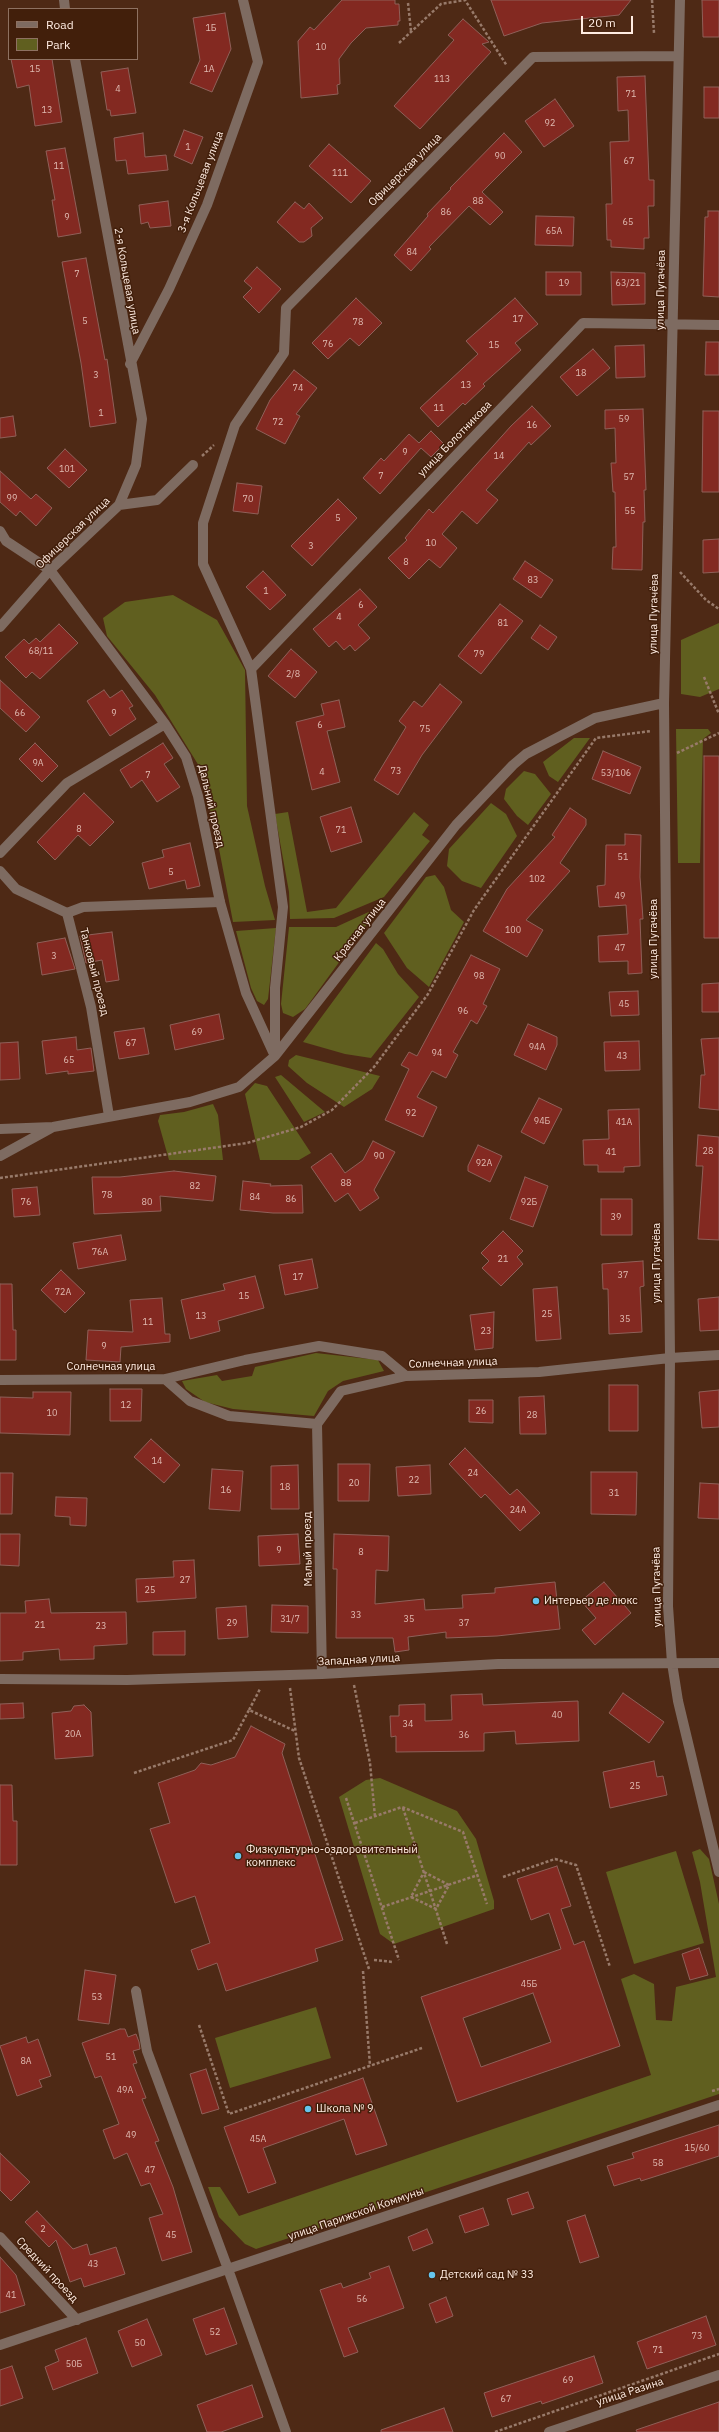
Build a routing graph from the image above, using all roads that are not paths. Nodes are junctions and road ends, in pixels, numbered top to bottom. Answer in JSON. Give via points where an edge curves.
{"nodes":[{"id":1,"x":243,"y":0,"type":"edge"},
{"id":2,"x":680,"y":0,"type":"edge"},
{"id":3,"x":678,"y":56,"type":"junction"},
{"id":4,"x":75,"y":60,"type":"edge"},
{"id":5,"x":673,"y":323,"type":"junction"},
{"id":6,"x":719,"y":325,"type":"edge"},
{"id":7,"x":130,"y":364,"type":"junction"},
{"id":8,"x":192,"y":465,"type":"dead end"},
{"id":9,"x":119,"y":505,"type":"junction"},
{"id":10,"x":0,"y":531,"type":"edge"},
{"id":11,"x":50,"y":570,"type":"junction"},
{"id":12,"x":0,"y":627,"type":"edge"},
{"id":13,"x":251,"y":669,"type":"junction"},
{"id":14,"x":664,"y":703,"type":"junction"},
{"id":15,"x":165,"y":724,"type":"junction"},
{"id":16,"x":0,"y":853,"type":"edge"},
{"id":17,"x":0,"y":871,"type":"edge"},
{"id":18,"x":220,"y":902,"type":"junction"},
{"id":19,"x":67,"y":913,"type":"junction"},
{"id":20,"x":275,"y":1056,"type":"junction"},
{"id":21,"x":109,"y":1116,"type":"junction"},
{"id":22,"x":53,"y":1127,"type":"junction"},
{"id":23,"x":0,"y":1129,"type":"edge"},
{"id":24,"x":0,"y":1156,"type":"edge"},
{"id":25,"x":719,"y":1355,"type":"edge"},
{"id":26,"x":670,"y":1358,"type":"junction"},
{"id":27,"x":406,"y":1376,"type":"junction"},
{"id":28,"x":165,"y":1379,"type":"junction"},
{"id":29,"x":0,"y":1380,"type":"edge"},
{"id":30,"x":317,"y":1424,"type":"junction"},
{"id":31,"x":672,"y":1663,"type":"junction"},
{"id":32,"x":719,"y":1663,"type":"edge"},
{"id":33,"x":322,"y":1674,"type":"junction"},
{"id":34,"x":0,"y":1679,"type":"edge"},
{"id":35,"x":719,"y":1872,"type":"edge"},
{"id":36,"x":136,"y":1991,"type":"dead end"},
{"id":37,"x":719,"y":2105,"type":"edge"},
{"id":38,"x":0,"y":2237,"type":"edge"},
{"id":39,"x":228,"y":2269,"type":"junction"},
{"id":40,"x":77,"y":2320,"type":"junction"},
{"id":41,"x":0,"y":2345,"type":"edge"},
{"id":42,"x":719,"y":2375,"type":"edge"},
{"id":43,"x":286,"y":2432,"type":"edge"},
{"id":44,"x":549,"y":2432,"type":"edge"}],
"edges":[{"from":1,"to":7,"type":"street","name":"3-я Кольцевая улица","via":[[258,62],[207,205],[169,289]]},
{"from":2,"to":3,"type":"street","name":"улица Пугачёва"},
{"from":3,"to":5,"type":"street","name":"улица Пугачёва"},
{"from":3,"to":13,"type":"street","name":"Офицерская улица","via":[[533,57],[286,308],[284,352],[235,425],[203,523],[203,564]]},
{"from":4,"to":7,"type":"street","name":"2-я Кольцевая улица"},
{"from":5,"to":6,"type":"street","name":"улица Болотникова"},
{"from":5,"to":13,"type":"street","name":"улица Болотникова","via":[[583,323]]},
{"from":5,"to":14,"type":"street","name":"улица Пугачёва"},
{"from":7,"to":9,"type":"street","name":"2-я Кольцевая улица","via":[[142,419],[136,465]]},
{"from":8,"to":9,"type":"street","name":"Офицерская улица","via":[[157,500]]},
{"from":9,"to":11,"type":"street","name":"Офицерская улица"},
{"from":10,"to":11,"type":"street","name":"Дальний проезд","via":[[6,541]]},
{"from":11,"to":12,"type":"street","name":"Офицерская улица"},
{"from":11,"to":15,"type":"street","name":"Дальний проезд"},
{"from":13,"to":20,"type":"street","name":"Офицерская улица","via":[[283,907],[275,988]]},
{"from":14,"to":20,"type":"street","name":"Красная улица","via":[[595,718],[526,754],[513,764],[456,825]]},
{"from":14,"to":26,"type":"street","name":"улица Пугачёва"},
{"from":15,"to":16,"type":"street","via":[[67,783]]},
{"from":15,"to":18,"type":"street","name":"Дальний проезд","via":[[186,757],[198,796]]},
{"from":17,"to":19,"type":"street","via":[[16,889]]},
{"from":18,"to":19,"type":"street","via":[[83,907]]},
{"from":18,"to":20,"type":"street","name":"Дальний проезд","via":[[246,993]]},
{"from":19,"to":21,"type":"street","name":"Танковый проезд","via":[[91,1007]]},
{"from":20,"to":21,"type":"street","name":"Красная улица","via":[[238,1088],[190,1102]]},
{"from":21,"to":22,"type":"street","name":"Красная улица"},
{"from":22,"to":23,"type":"street","name":"Красная улица"},
{"from":22,"to":24,"type":"street","name":"Красная улица"},
{"from":25,"to":26,"type":"street","name":"Солнечная улица"},
{"from":26,"to":27,"type":"street","name":"Солнечная улица","via":[[539,1372]]},
{"from":26,"to":31,"type":"street","name":"улица Пугачёва","via":[[668,1606]]},
{"from":27,"to":28,"type":"street","via":[[382,1356],[318,1346]]},
{"from":27,"to":30,"type":"street","name":"Солнечная улица","via":[[341,1391]]},
{"from":28,"to":29,"type":"street","name":"Солнечная улица"},
{"from":28,"to":30,"type":"street","name":"Солнечная улица","via":[[190,1400],[228,1416]]},
{"from":30,"to":33,"type":"street","name":"Малый проезд"},
{"from":31,"to":32,"type":"street","name":"Западная улица"},
{"from":31,"to":33,"type":"street","name":"Западная улица","via":[[498,1664]]},
{"from":31,"to":35,"type":"street","name":"улица Пугачёва","via":[[678,1701]]},
{"from":33,"to":34,"type":"street","name":"Западная улица","via":[[127,1680]]},
{"from":36,"to":39,"type":"street","via":[[147,2051]]},
{"from":37,"to":39,"type":"street","name":"улица Парижской Коммуны"},
{"from":38,"to":40,"type":"street","name":"Средний проезд"},
{"from":39,"to":40,"type":"street","name":"улица Парижской Коммуны"},
{"from":39,"to":43,"type":"street"},
{"from":40,"to":41,"type":"street","name":"улица Парижской Коммуны"},
{"from":42,"to":44,"type":"street","name":"улица Разина"}]}
